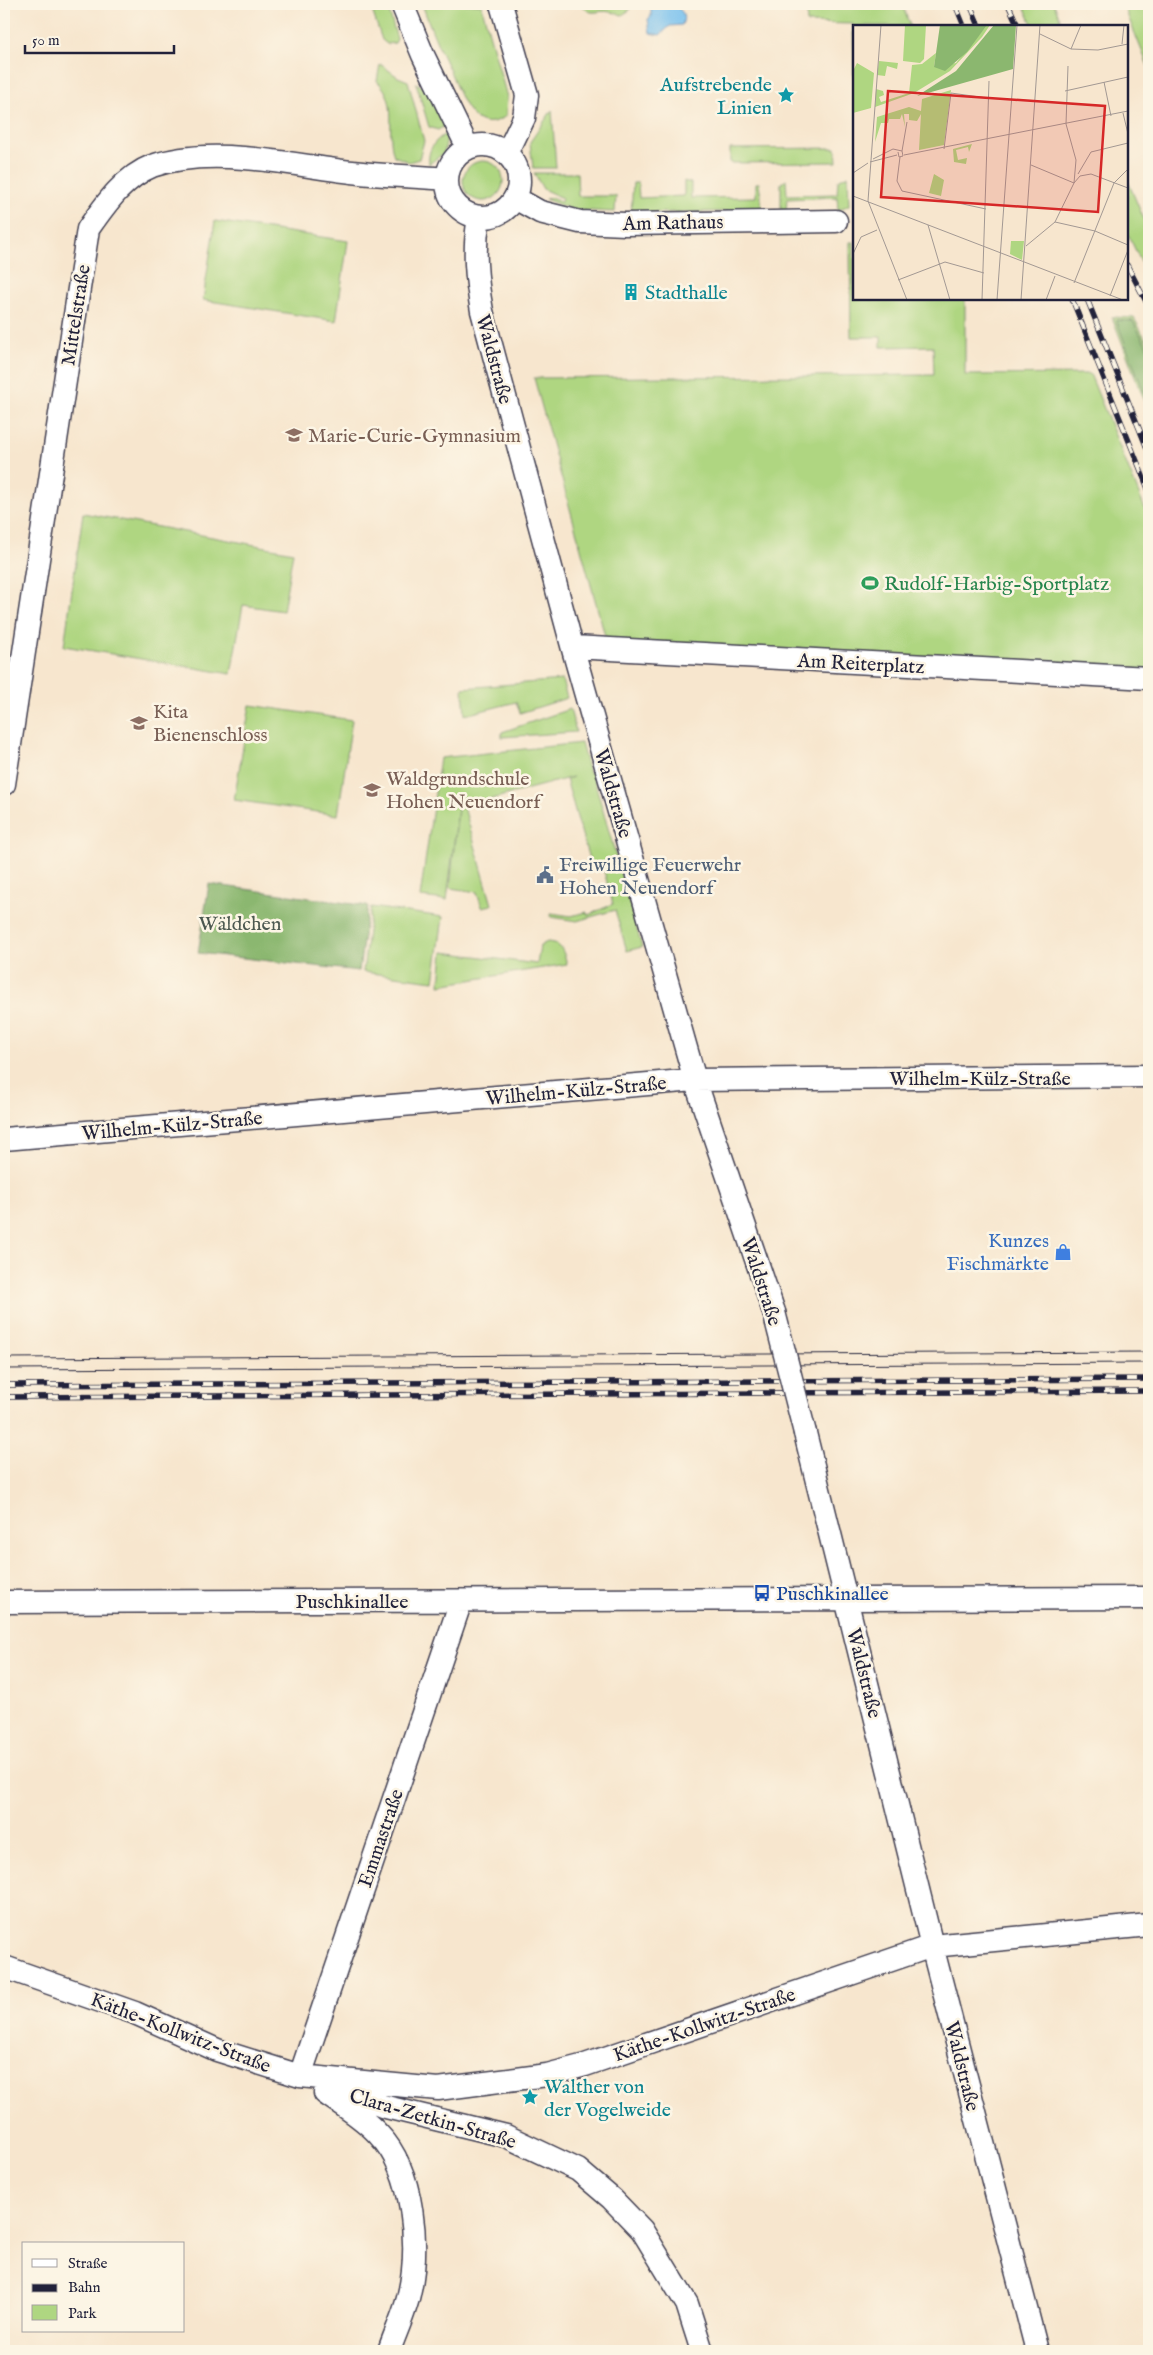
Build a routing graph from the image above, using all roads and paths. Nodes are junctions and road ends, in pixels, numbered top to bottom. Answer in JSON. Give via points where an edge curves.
{"nodes":[{"id":1,"x":402,"y":4,"type":"edge"},
{"id":2,"x":501,"y":4,"type":"edge"},
{"id":3,"x":468,"y":148,"type":"junction"},
{"id":4,"x":505,"y":152,"type":"junction"},
{"id":5,"x":447,"y":179,"type":"junction"},
{"id":6,"x":515,"y":198,"type":"junction"},
{"id":7,"x":479,"y":217,"type":"junction"},
{"id":8,"x":836,"y":221,"type":"dead end"},
{"id":9,"x":573,"y":647,"type":"junction"},
{"id":10,"x":1149,"y":678,"type":"edge"},
{"id":11,"x":4,"y":784,"type":"edge"},
{"id":12,"x":1149,"y":1076,"type":"edge"},
{"id":13,"x":695,"y":1080,"type":"junction"},
{"id":14,"x":4,"y":1139,"type":"edge"},
{"id":15,"x":1149,"y":1598,"type":"edge"},
{"id":16,"x":846,"y":1599,"type":"junction"},
{"id":17,"x":461,"y":1601,"type":"junction"},
{"id":18,"x":4,"y":1602,"type":"edge"},
{"id":19,"x":1149,"y":1925,"type":"edge"},
{"id":20,"x":932,"y":1946,"type":"junction"},
{"id":21,"x":4,"y":1966,"type":"edge"},
{"id":22,"x":300,"y":2076,"type":"junction"},
{"id":23,"x":389,"y":2351,"type":"edge"},
{"id":24,"x":702,"y":2351,"type":"edge"},
{"id":25,"x":1037,"y":2351,"type":"edge"}],
"edges":[{"from":1,"to":3,"type":"street"},
{"from":2,"to":4,"type":"street","via":[[527,95],[524,118]]},
{"from":3,"to":4,"type":"street","via":[[484,144]]},
{"from":3,"to":5,"type":"street","via":[[453,161]]},
{"from":4,"to":6,"type":"street","via":[[518,169],[520,184]]},
{"from":5,"to":7,"type":"street","via":[[448,191],[454,202],[462,210]]},
{"from":5,"to":11,"type":"street","name":"Mittelstraße","via":[[374,175],[212,155],[151,167],[125,183],[105,205],[88,229]]},
{"from":6,"to":7,"type":"street","via":[[500,213]]},
{"from":6,"to":8,"type":"street","name":"Am Rathaus","via":[[540,212],[580,222]]},
{"from":7,"to":9,"type":"street","name":"Waldstraße","via":[[474,266],[482,311]]},
{"from":9,"to":10,"type":"street","name":"Am Reiterplatz"},
{"from":9,"to":13,"type":"street","name":"Waldstraße"},
{"from":12,"to":13,"type":"street","name":"Wilhelm-Külz-Straße"},
{"from":13,"to":14,"type":"street","name":"Wilhelm-Külz-Straße"},
{"from":13,"to":16,"type":"street","name":"Waldstraße","bridge":true,"via":[[774,1312]]},
{"from":15,"to":16,"type":"street","name":"Puschkinallee"},
{"from":16,"to":17,"type":"street","name":"Puschkinallee"},
{"from":16,"to":20,"type":"street","name":"Waldstraße"},
{"from":17,"to":18,"type":"street","name":"Puschkinallee"},
{"from":17,"to":22,"type":"street","name":"Emmastraße"},
{"from":19,"to":20,"type":"street","name":"Käthe-Kollwitz-Straße"},
{"from":20,"to":22,"type":"street","name":"Käthe-Kollwitz-Straße","via":[[585,2065],[547,2074],[438,2089]]},
{"from":20,"to":25,"type":"street","name":"Waldstraße"},
{"from":21,"to":22,"type":"street","name":"Käthe-Kollwitz-Straße","via":[[135,2013],[217,2050]]},
{"from":22,"to":23,"type":"street","via":[[380,2135],[407,2185],[412,2209],[413,2251],[409,2294]]},
{"from":22,"to":24,"type":"street","name":"Clara-Zetkin-Straße","via":[[382,2106],[506,2136],[578,2170],[642,2230],[687,2304]]}]}
